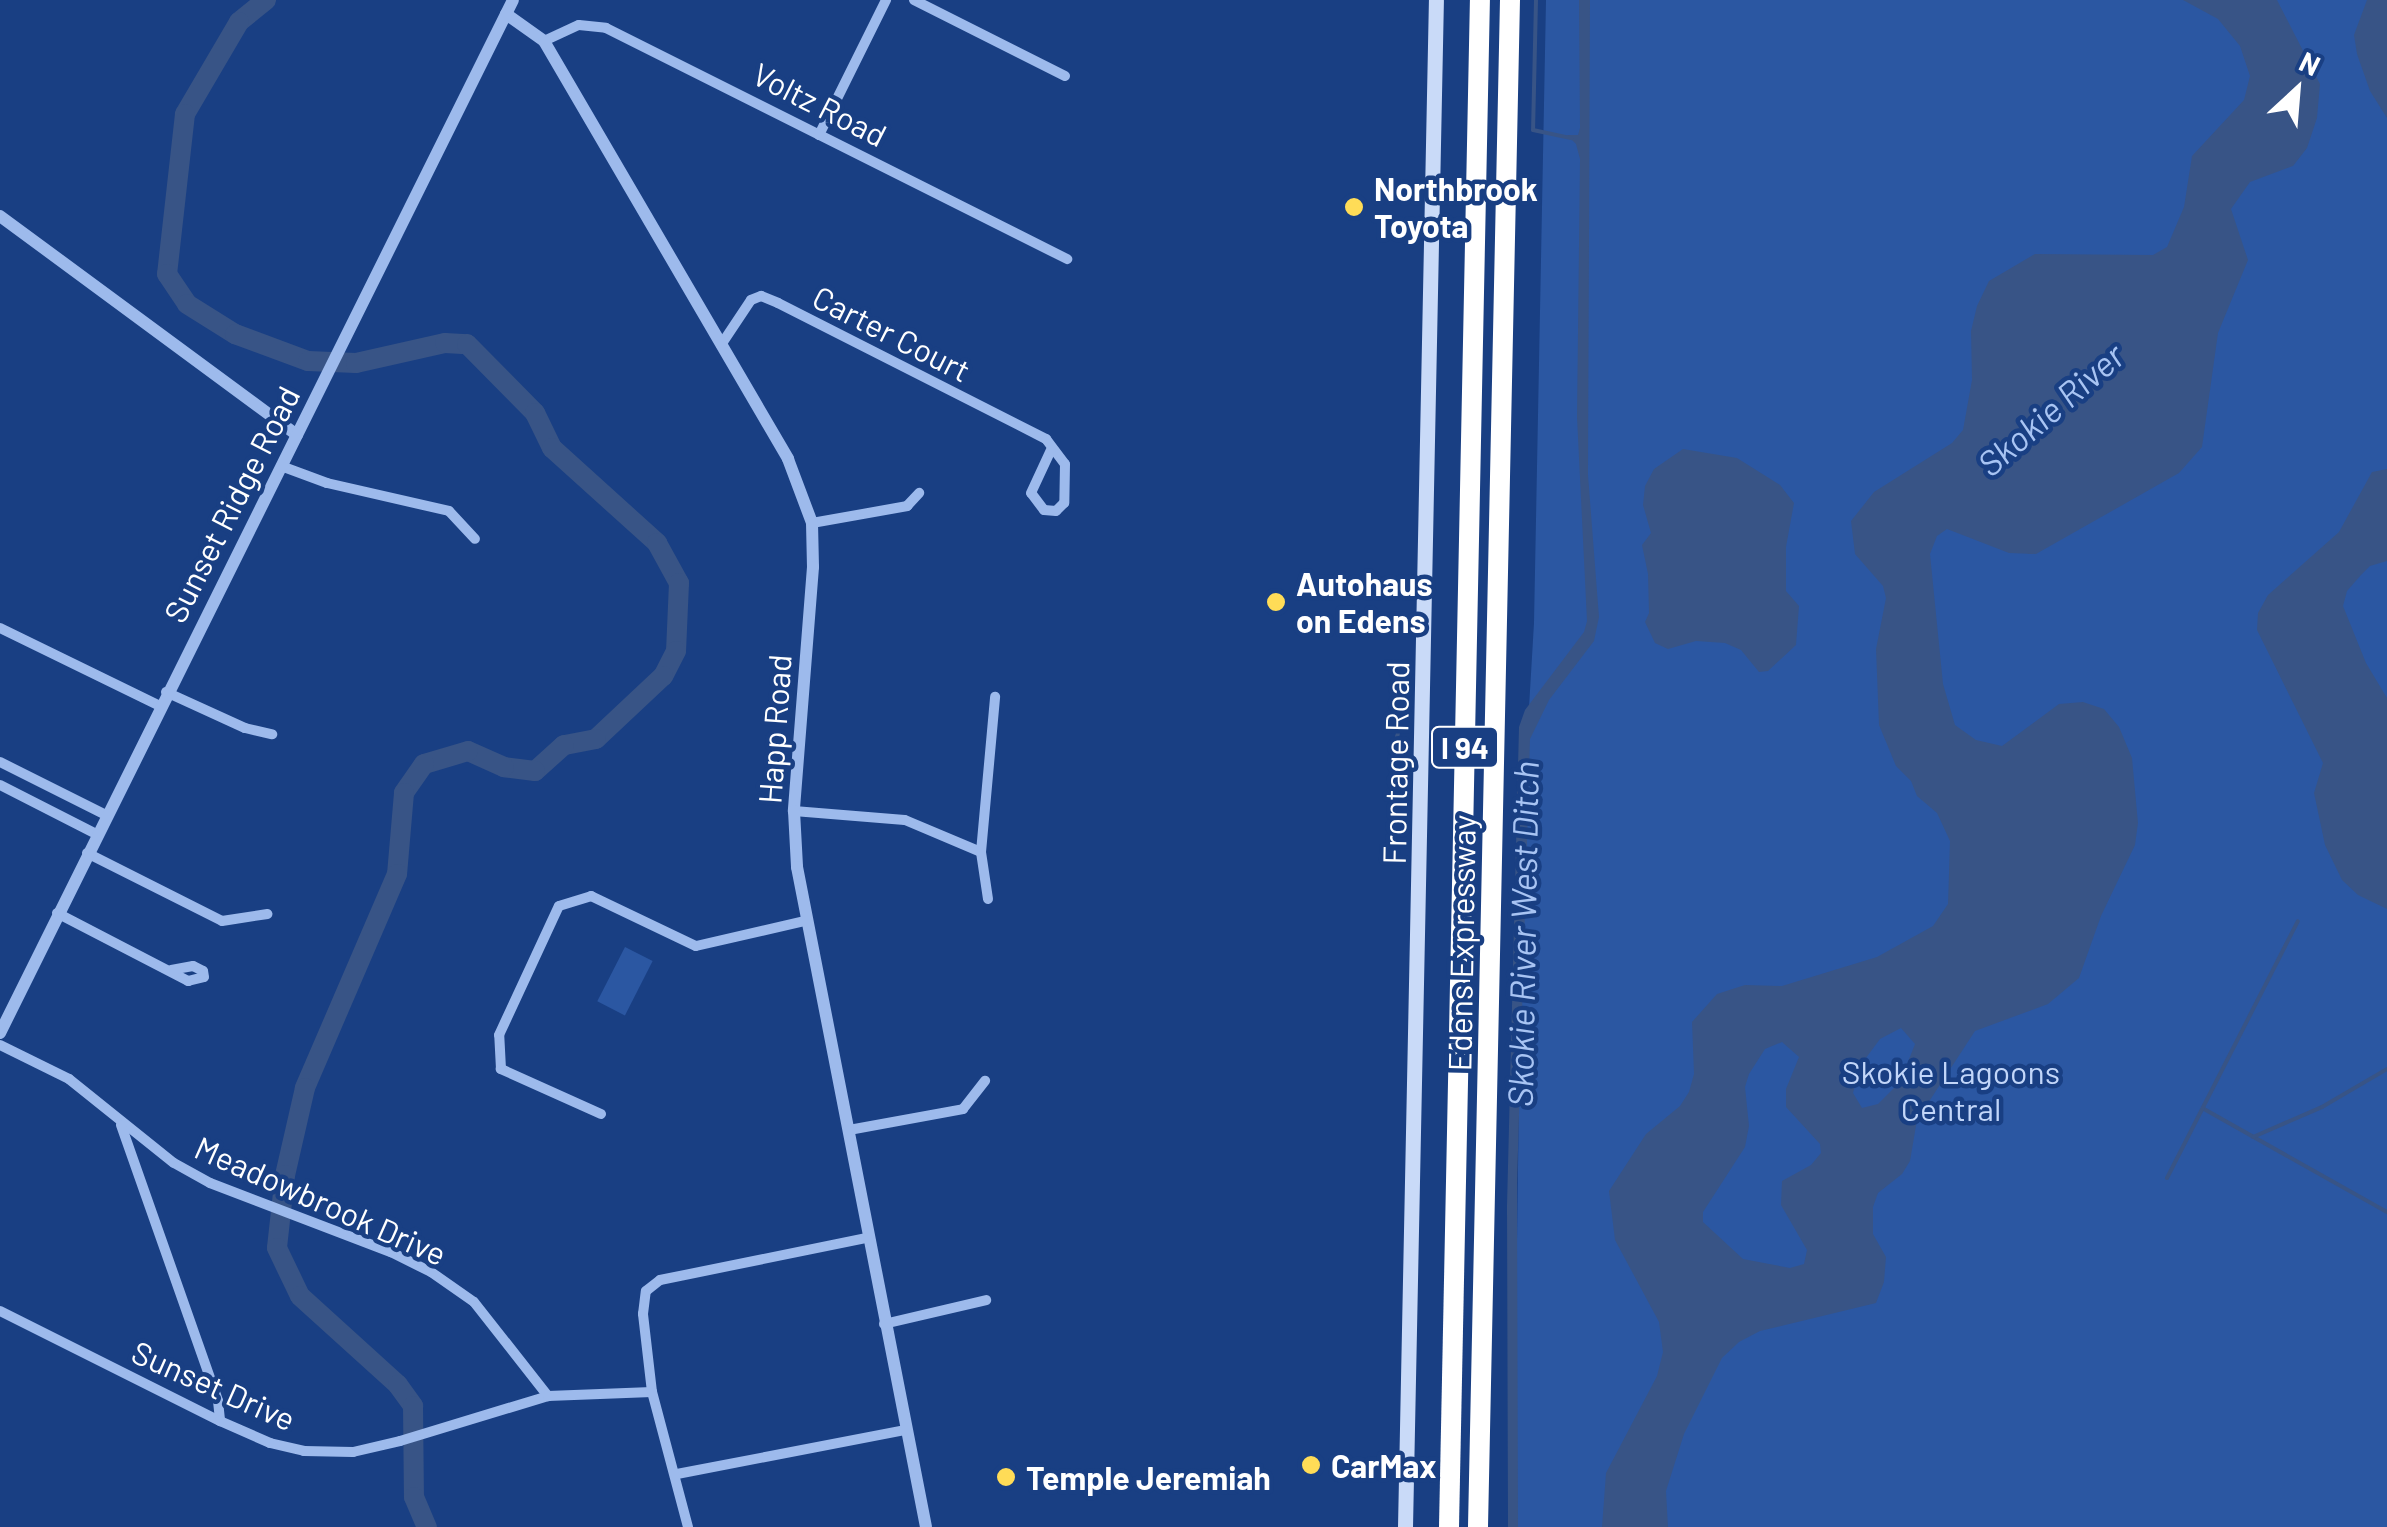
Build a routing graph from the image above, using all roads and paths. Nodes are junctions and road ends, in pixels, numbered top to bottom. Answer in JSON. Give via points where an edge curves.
{"nodes":[{"id":1,"x":512,"y":0,"type":"edge"},
{"id":2,"x":886,"y":0,"type":"edge"},
{"id":3,"x":914,"y":0,"type":"edge"},
{"id":4,"x":1436,"y":0,"type":"edge"},
{"id":5,"x":1480,"y":0,"type":"edge"},
{"id":6,"x":1510,"y":0,"type":"edge"},
{"id":7,"x":506,"y":14,"type":"junction"},
{"id":8,"x":544,"y":41,"type":"junction"},
{"id":9,"x":1065,"y":76,"type":"dead end"},
{"id":10,"x":819,"y":134,"type":"junction"},
{"id":11,"x":0,"y":216,"type":"edge"},
{"id":12,"x":1067,"y":259,"type":"dead end"},
{"id":13,"x":721,"y":344,"type":"junction"},
{"id":14,"x":297,"y":435,"type":"junction"},
{"id":15,"x":1050,"y":450,"type":"junction"},
{"id":16,"x":281,"y":466,"type":"junction"},
{"id":17,"x":919,"y":493,"type":"dead end"},
{"id":18,"x":812,"y":523,"type":"junction"},
{"id":19,"x":475,"y":539,"type":"dead end"},
{"id":20,"x":0,"y":628,"type":"edge"},
{"id":21,"x":166,"y":692,"type":"junction"},
{"id":22,"x":995,"y":697,"type":"dead end"},
{"id":23,"x":160,"y":706,"type":"junction"},
{"id":24,"x":272,"y":734,"type":"dead end"},
{"id":25,"x":0,"y":762,"type":"edge"},
{"id":26,"x":0,"y":785,"type":"edge"},
{"id":27,"x":794,"y":810,"type":"junction"},
{"id":28,"x":106,"y":816,"type":"junction"},
{"id":29,"x":96,"y":834,"type":"junction"},
{"id":30,"x":981,"y":852,"type":"junction"},
{"id":31,"x":87,"y":853,"type":"junction"},
{"id":32,"x":988,"y":900,"type":"dead end"},
{"id":33,"x":57,"y":913,"type":"junction"},
{"id":34,"x":267,"y":914,"type":"dead end"},
{"id":35,"x":805,"y":921,"type":"junction"},
{"id":36,"x":171,"y":970,"type":"dead end"},
{"id":37,"x":0,"y":1033,"type":"edge"},
{"id":38,"x":0,"y":1046,"type":"edge"},
{"id":39,"x":985,"y":1081,"type":"dead end"},
{"id":40,"x":600,"y":1114,"type":"dead end"},
{"id":41,"x":121,"y":1124,"type":"junction"},
{"id":42,"x":849,"y":1130,"type":"junction"},
{"id":43,"x":866,"y":1238,"type":"junction"},
{"id":44,"x":986,"y":1300,"type":"dead end"},
{"id":45,"x":0,"y":1310,"type":"edge"},
{"id":46,"x":884,"y":1324,"type":"junction"},
{"id":47,"x":652,"y":1392,"type":"junction"},
{"id":48,"x":548,"y":1396,"type":"junction"},
{"id":49,"x":220,"y":1420,"type":"junction"},
{"id":50,"x":906,"y":1430,"type":"junction"},
{"id":51,"x":676,"y":1474,"type":"junction"},
{"id":52,"x":688,"y":1527,"type":"edge"},
{"id":53,"x":926,"y":1527,"type":"edge"},
{"id":54,"x":1406,"y":1527,"type":"edge"},
{"id":55,"x":1447,"y":1527,"type":"edge"},
{"id":56,"x":1479,"y":1527,"type":"edge"}],
"edges":[{"from":1,"to":7,"type":"street","name":"Sunset Ridge Road"},
{"from":2,"to":10,"type":"street"},
{"from":3,"to":9,"type":"street"},
{"from":4,"to":54,"type":"main road","name":"Frontage Road"},
{"from":5,"to":55,"type":"highway","name":"Edens Expressway","number":"I 94"},
{"from":6,"to":56,"type":"highway","name":"Edens Expressway","number":"I 94"},
{"from":7,"to":8,"type":"street","name":"Happ Road"},
{"from":7,"to":14,"type":"street","name":"Sunset Ridge Road"},
{"from":8,"to":10,"type":"street","name":"Voltz Road","via":[[580,25],[606,28]]},
{"from":8,"to":13,"type":"street","name":"Happ Road"},
{"from":10,"to":12,"type":"street","name":"Voltz Road"},
{"from":11,"to":14,"type":"street"},
{"from":13,"to":15,"type":"street","name":"Carter Court","via":[[744,306],[761,296],[1046,438]]},
{"from":13,"to":18,"type":"street","name":"Happ Road","via":[[788,459]]},
{"from":14,"to":16,"type":"street","name":"Sunset Ridge Road"},
{"from":15,"to":15,"type":"street","via":[[1065,464],[1064,503],[1056,511],[1044,510],[1032,493]]},
{"from":16,"to":19,"type":"street","via":[[449,511]]},
{"from":16,"to":21,"type":"street","name":"Sunset Ridge Road"},
{"from":17,"to":18,"type":"street","via":[[907,506]]},
{"from":18,"to":27,"type":"street","name":"Happ Road"},
{"from":20,"to":23,"type":"street"},
{"from":21,"to":23,"type":"street","name":"Sunset Ridge Road"},
{"from":21,"to":24,"type":"street"},
{"from":22,"to":30,"type":"street"},
{"from":23,"to":28,"type":"street","name":"Sunset Ridge Road"},
{"from":25,"to":28,"type":"street"},
{"from":26,"to":29,"type":"street"},
{"from":27,"to":30,"type":"street","via":[[905,820]]},
{"from":27,"to":35,"type":"street","name":"Happ Road"},
{"from":28,"to":29,"type":"street","name":"Sunset Ridge Road"},
{"from":29,"to":31,"type":"street","name":"Sunset Ridge Road"},
{"from":30,"to":32,"type":"street"},
{"from":31,"to":33,"type":"street","name":"Sunset Ridge Road"},
{"from":31,"to":34,"type":"street","via":[[222,921]]},
{"from":33,"to":36,"type":"street"},
{"from":33,"to":37,"type":"street","name":"Sunset Ridge Road"},
{"from":35,"to":40,"type":"street","via":[[696,946],[592,896],[560,906],[499,1036],[501,1069]]},
{"from":35,"to":42,"type":"street","name":"Happ Road"},
{"from":38,"to":41,"type":"street","name":"Meadowbrook Drive","via":[[69,1079]]},
{"from":39,"to":42,"type":"street","via":[[963,1109]]},
{"from":41,"to":48,"type":"street","name":"Meadowbrook Drive","via":[[174,1163],[391,1252],[474,1302]]},
{"from":41,"to":49,"type":"street"},
{"from":42,"to":43,"type":"street","name":"Happ Road"},
{"from":43,"to":46,"type":"street","name":"Happ Road"},
{"from":43,"to":47,"type":"street","via":[[660,1280],[646,1291],[643,1314]]},
{"from":44,"to":46,"type":"street"},
{"from":45,"to":49,"type":"street","name":"Sunset Drive"},
{"from":46,"to":50,"type":"street","name":"Happ Road"},
{"from":47,"to":48,"type":"street","name":"Sunset Drive"},
{"from":47,"to":51,"type":"street"},
{"from":48,"to":49,"type":"street","name":"Sunset Drive","via":[[353,1452],[270,1443]]},
{"from":50,"to":51,"type":"street"},
{"from":50,"to":53,"type":"street","name":"Happ Road"},
{"from":51,"to":52,"type":"street"}]}
